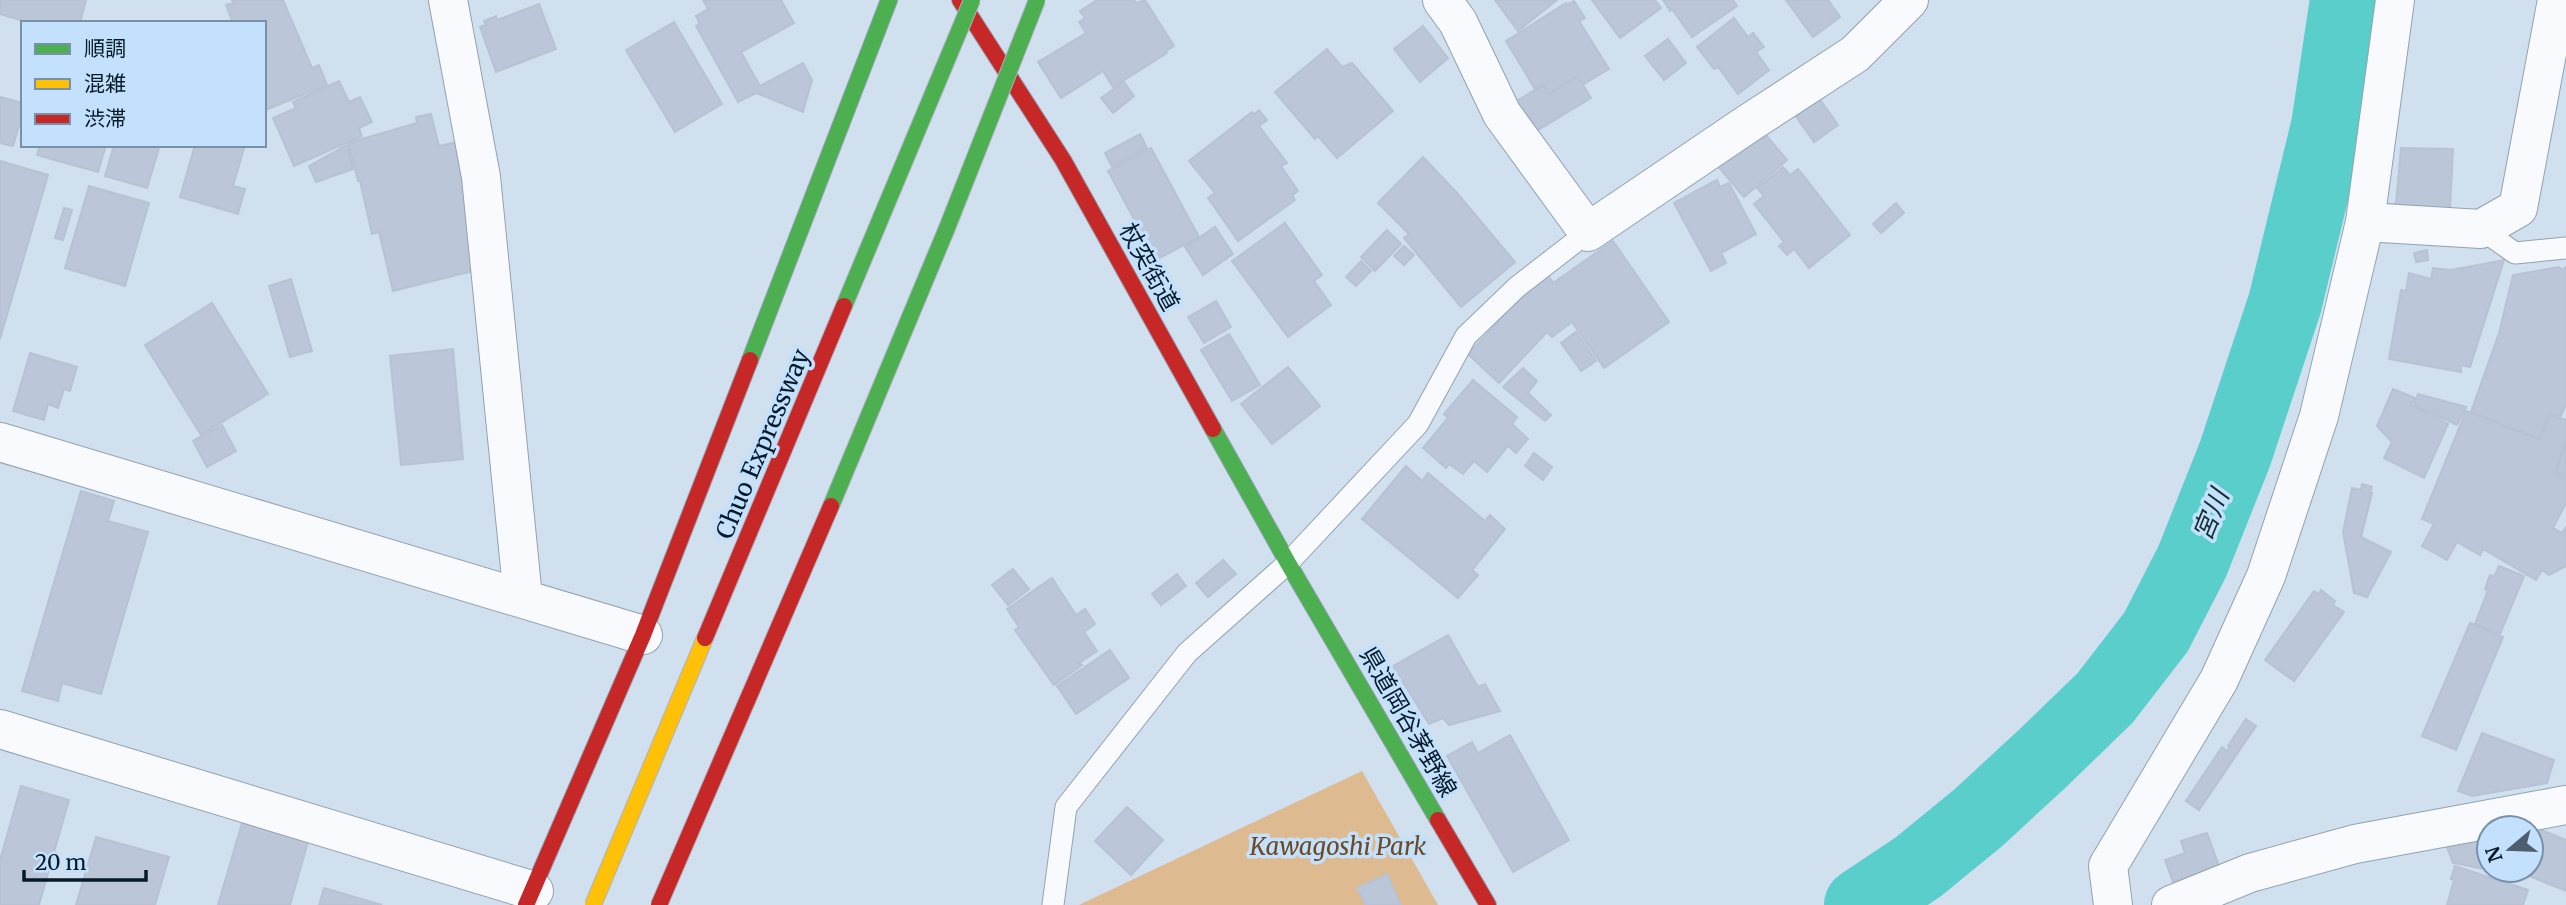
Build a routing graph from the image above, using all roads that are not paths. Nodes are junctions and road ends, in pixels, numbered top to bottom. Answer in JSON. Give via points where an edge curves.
{"nodes":[{"id":1,"x":448,"y":0,"type":"edge"},
{"id":2,"x":888,"y":0,"type":"edge"},
{"id":3,"x":960,"y":0,"type":"edge"},
{"id":4,"x":972,"y":0,"type":"edge"},
{"id":5,"x":1037,"y":0,"type":"edge"},
{"id":6,"x":1442,"y":0,"type":"edge"},
{"id":7,"x":1909,"y":0,"type":"edge"},
{"id":8,"x":2557,"y":0,"type":"edge"},
{"id":9,"x":2386,"y":1,"type":"edge"},
{"id":10,"x":2365,"y":222,"type":"junction"},
{"id":11,"x":2481,"y":229,"type":"junction"},
{"id":12,"x":1588,"y":232,"type":"junction"},
{"id":13,"x":2566,"y":248,"type":"edge"},
{"id":14,"x":0,"y":442,"type":"edge"},
{"id":15,"x":1288,"y":563,"type":"junction"},
{"id":16,"x":523,"y":598,"type":"junction"},
{"id":17,"x":643,"y":635,"type":"junction"},
{"id":18,"x":0,"y":729,"type":"edge"},
{"id":19,"x":2566,"y":805,"type":"edge"},
{"id":20,"x":530,"y":898,"type":"edge"},
{"id":21,"x":593,"y":905,"type":"edge"},
{"id":22,"x":659,"y":905,"type":"edge"},
{"id":23,"x":1053,"y":905,"type":"edge"},
{"id":24,"x":1488,"y":905,"type":"edge"},
{"id":25,"x":2113,"y":905,"type":"edge"},
{"id":26,"x":2171,"y":905,"type":"edge"}],
"edges":[{"from":1,"to":16,"type":"street","via":[[481,177]]},
{"from":2,"to":17,"type":"main road"},
{"from":3,"to":15,"type":"main road","name":"杖突街道","via":[[1063,160]]},
{"from":4,"to":21,"type":"main road","name":"Chuo Expressway","bridge":true},
{"from":5,"to":22,"type":"main road","bridge":true,"via":[[857,443]]},
{"from":6,"to":12,"type":"street","via":[[1458,22],[1502,114]]},
{"from":7,"to":12,"type":"street","via":[[1855,54]]},
{"from":8,"to":11,"type":"street","via":[[2518,208]]},
{"from":9,"to":10,"type":"street"},
{"from":10,"to":11,"type":"street"},
{"from":10,"to":25,"type":"street","via":[[2319,416],[2266,576],[2219,680],[2108,866]]},
{"from":11,"to":13,"type":"lane","via":[[2515,253]]},
{"from":12,"to":15,"type":"lane","via":[[1517,287],[1466,336],[1418,424]]},
{"from":14,"to":16,"type":"street"},
{"from":15,"to":23,"type":"lane","via":[[1187,653],[1066,807]]},
{"from":15,"to":24,"type":"main road","name":"県道岡谷茅野線"},
{"from":16,"to":17,"type":"street"},
{"from":17,"to":20,"type":"main road"},
{"from":18,"to":20,"type":"street"},
{"from":19,"to":26,"type":"street","via":[[2355,844],[2250,873]]}]}
